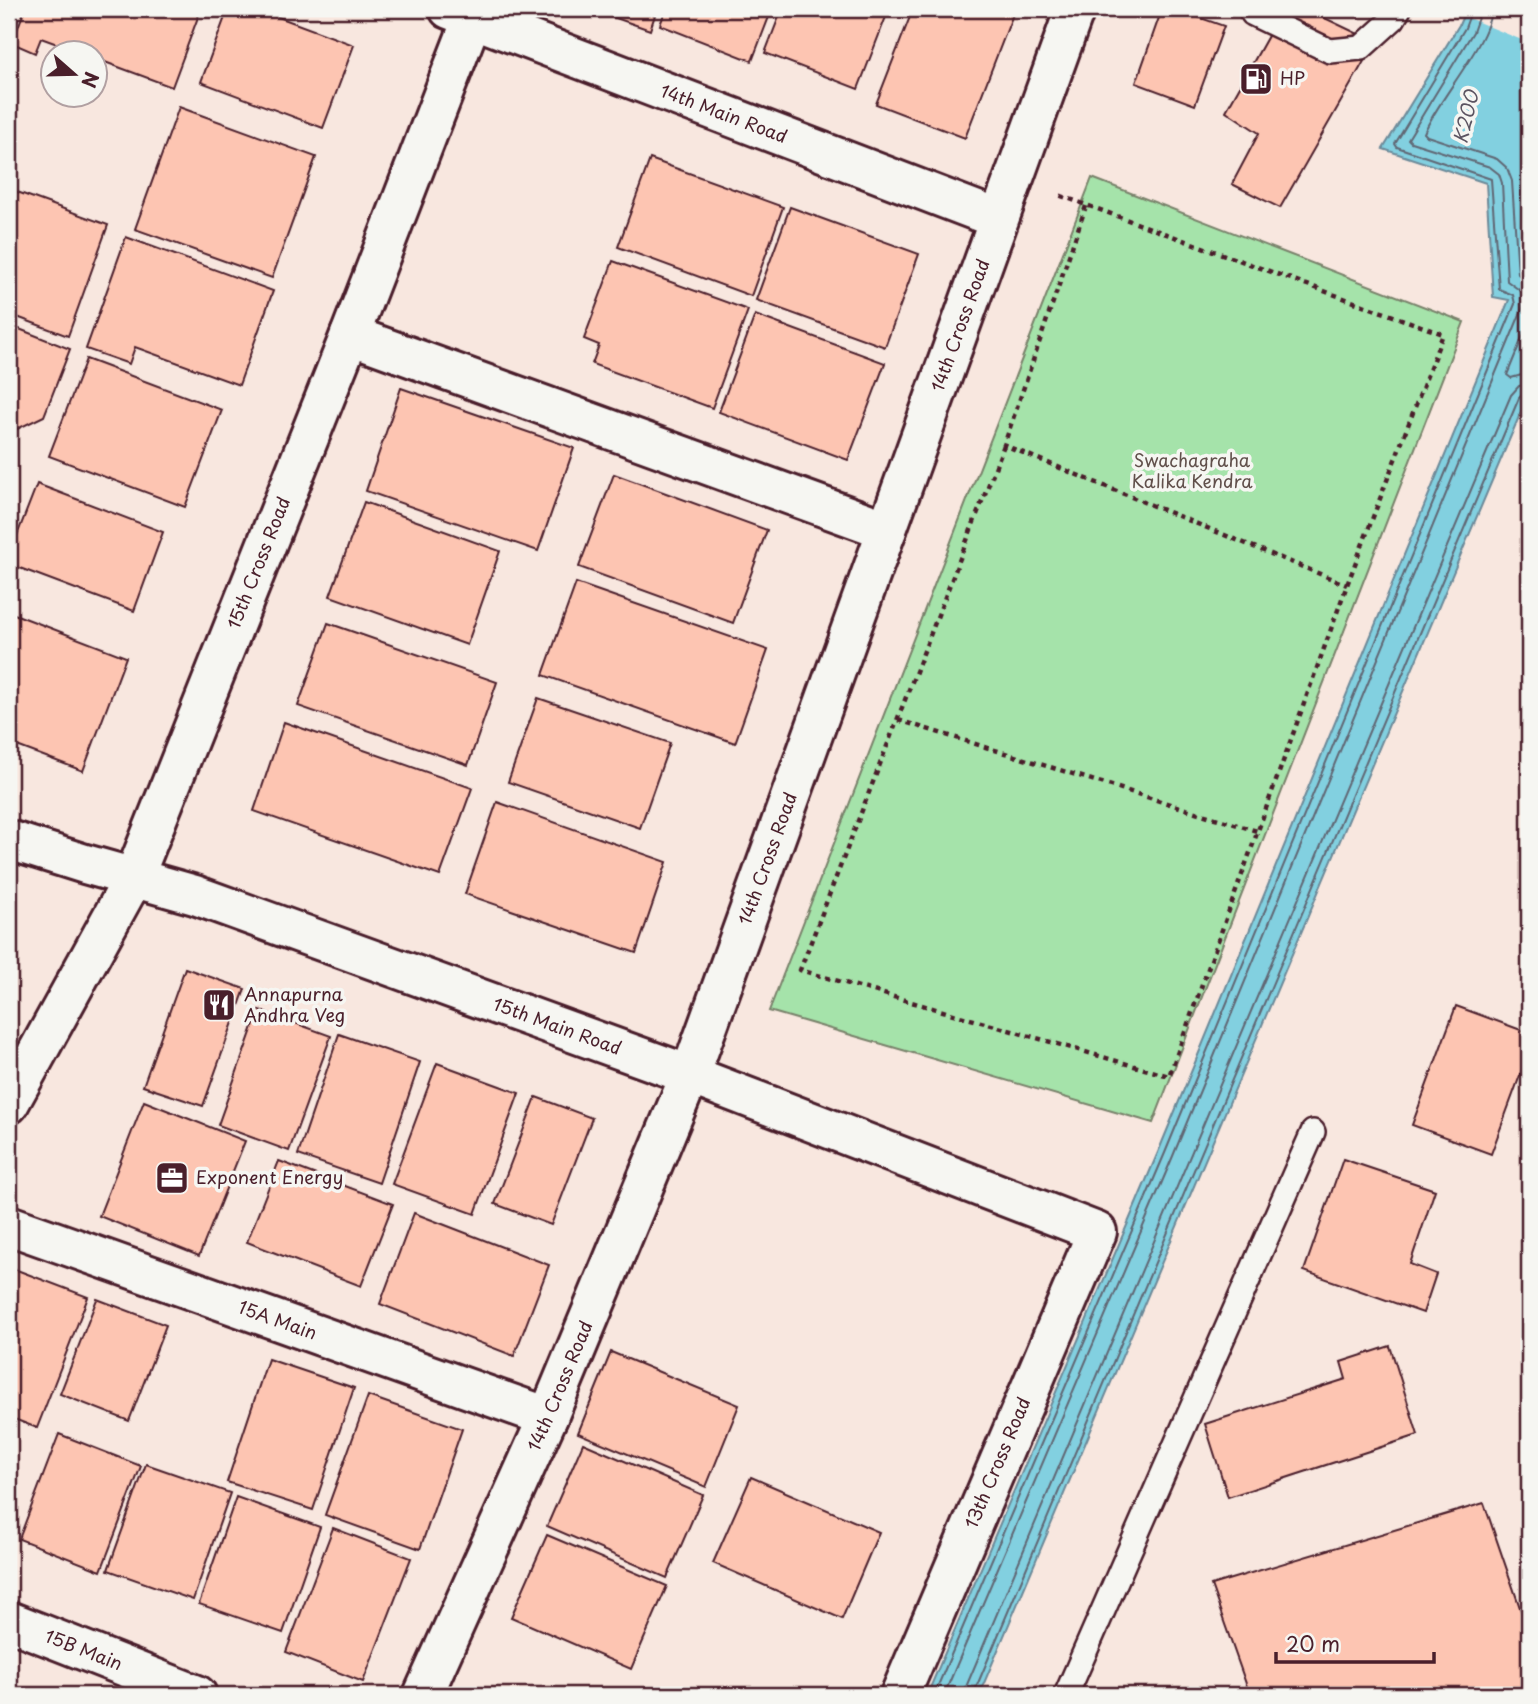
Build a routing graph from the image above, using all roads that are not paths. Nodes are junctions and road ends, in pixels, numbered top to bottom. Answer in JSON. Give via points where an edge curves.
{"nodes":[{"id":1,"x":1076,"y":9,"type":"edge"},
{"id":2,"x":1250,"y":9,"type":"edge"},
{"id":3,"x":1399,"y":9,"type":"edge"},
{"id":4,"x":466,"y":12,"type":"edge"},
{"id":5,"x":998,"y":219,"type":"junction"},
{"id":6,"x":350,"y":335,"type":"junction"},
{"id":7,"x":887,"y":530,"type":"junction"},
{"id":8,"x":9,"y":840,"type":"edge"},
{"id":9,"x":134,"y":877,"type":"junction"},
{"id":10,"x":690,"y":1075,"type":"junction"},
{"id":11,"x":9,"y":1104,"type":"edge"},
{"id":12,"x":1312,"y":1132,"type":"dead end"},
{"id":13,"x":9,"y":1225,"type":"edge"},
{"id":14,"x":1097,"y":1232,"type":"joint"},
{"id":15,"x":548,"y":1416,"type":"junction"},
{"id":16,"x":9,"y":1621,"type":"edge"},
{"id":17,"x":197,"y":1695,"type":"edge"},
{"id":18,"x":423,"y":1695,"type":"edge"},
{"id":19,"x":900,"y":1695,"type":"edge"},
{"id":20,"x":1066,"y":1695,"type":"edge"}],
"edges":[{"from":1,"to":5,"type":"street","name":"14th Cross Road"},
{"from":2,"to":3,"type":"lane","via":[[1330,51],[1361,48]]},
{"from":4,"to":5,"type":"street","name":"14th Main Road"},
{"from":4,"to":6,"type":"street","name":"15th Cross Road"},
{"from":5,"to":7,"type":"street","name":"14th Cross Road"},
{"from":6,"to":7,"type":"street"},
{"from":6,"to":9,"type":"street","name":"15th Cross Road"},
{"from":7,"to":10,"type":"street","name":"14th Cross Road"},
{"from":8,"to":9,"type":"street","name":"15th Main Road"},
{"from":9,"to":10,"type":"street","name":"15th Main Road","via":[[195,895]]},
{"from":9,"to":11,"type":"street","name":"15th Cross Road"},
{"from":10,"to":14,"type":"street","name":"15th Main Road"},
{"from":10,"to":15,"type":"street","name":"14th Cross Road"},
{"from":12,"to":20,"type":"lane"},
{"from":13,"to":15,"type":"street","name":"15A Main"},
{"from":14,"to":19,"type":"street","name":"13th Cross Road"},
{"from":15,"to":18,"type":"street","name":"14th Cross Road"},
{"from":16,"to":17,"type":"street","name":"15B Main"}]}
